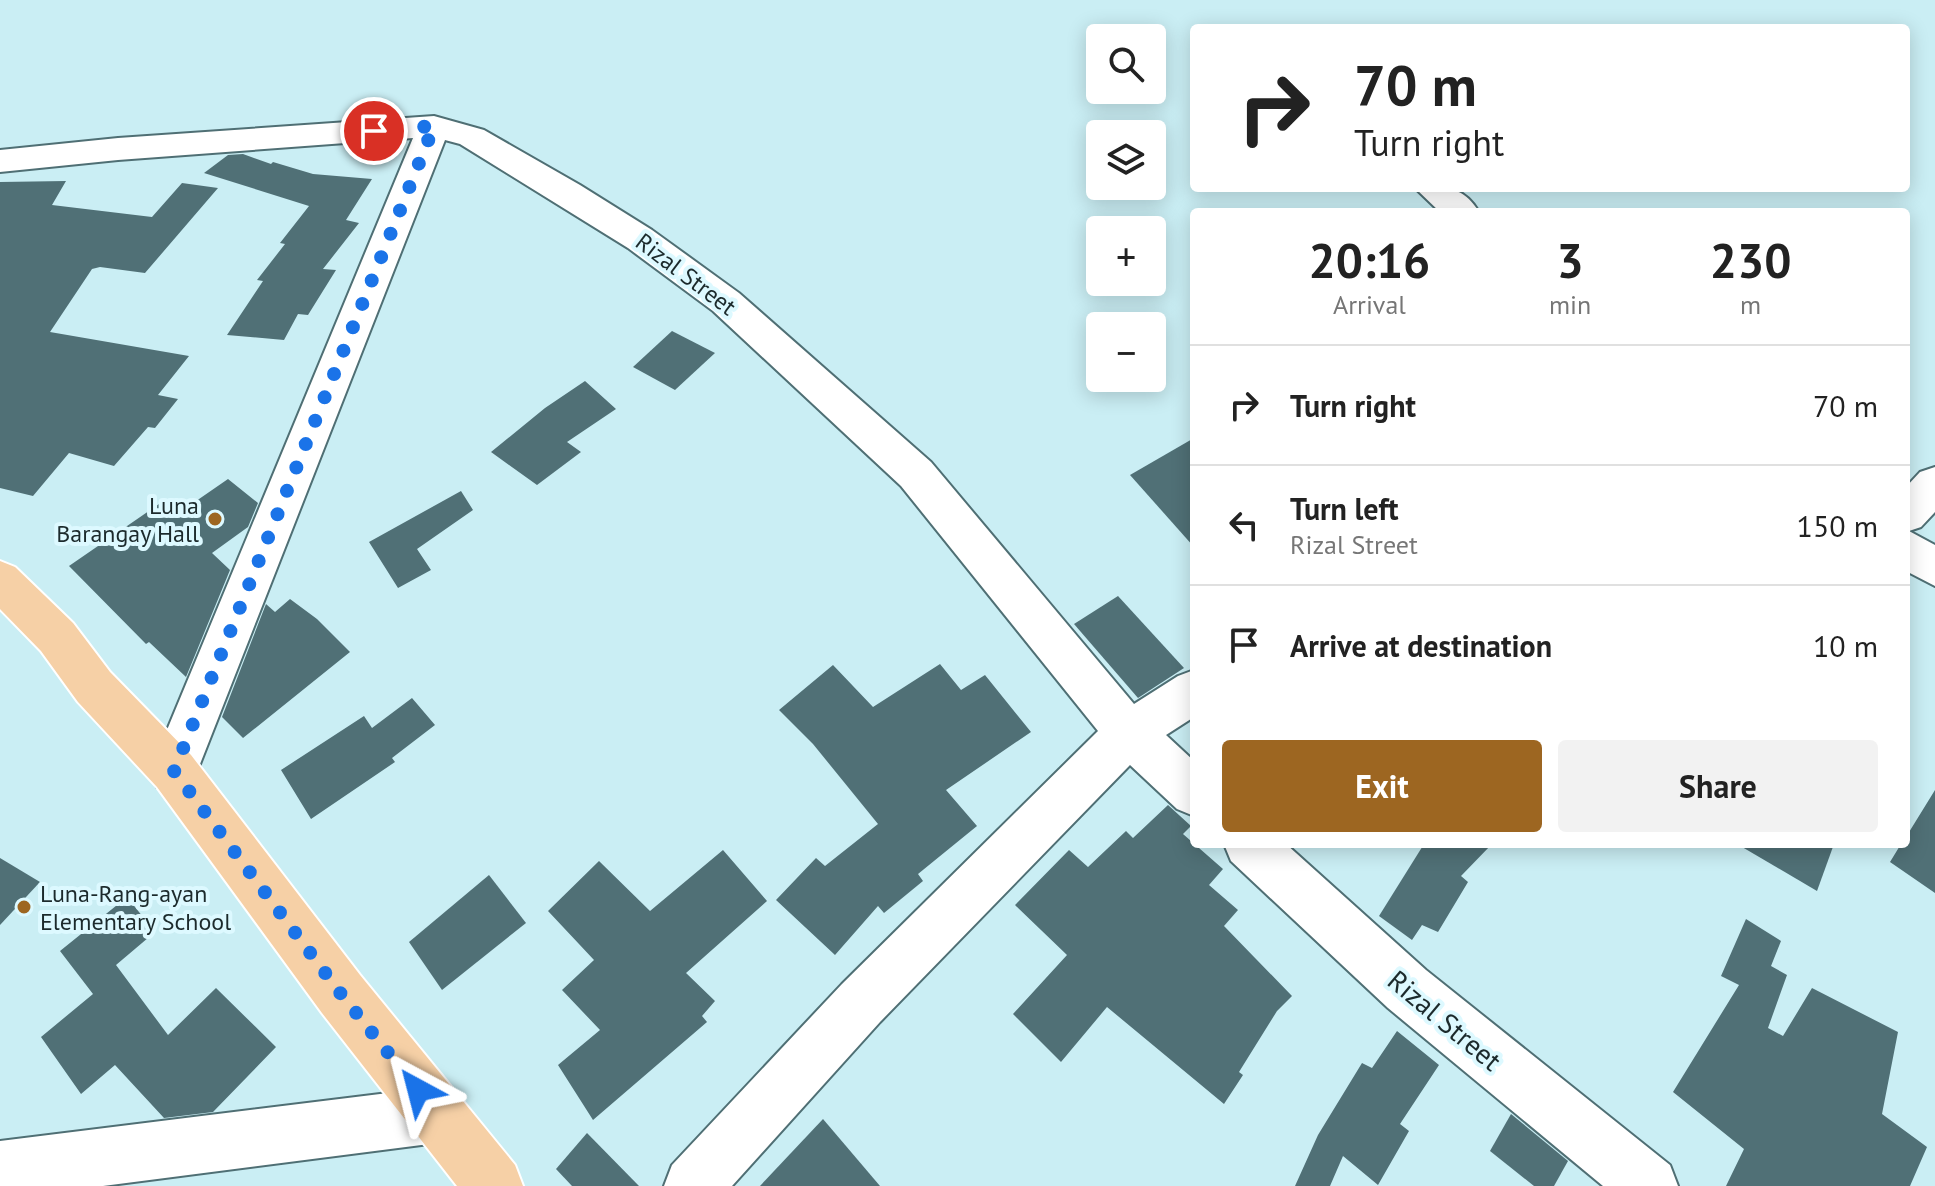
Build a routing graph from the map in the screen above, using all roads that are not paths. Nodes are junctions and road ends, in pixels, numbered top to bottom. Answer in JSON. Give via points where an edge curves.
{"nodes":[{"id":1,"x":434,"y":126,"type":"junction"},
{"id":2,"x":0,"y":161,"type":"edge"},
{"id":3,"x":1437,"y":192,"type":"edge"},
{"id":4,"x":1457,"y":208,"type":"edge"},
{"id":5,"x":1935,"y":484,"type":"edge"},
{"id":6,"x":1910,"y":511,"type":"edge"},
{"id":7,"x":1910,"y":551,"type":"edge"},
{"id":8,"x":1935,"y":568,"type":"edge"},
{"id":9,"x":0,"y":580,"type":"edge"},
{"id":10,"x":1190,"y":694,"type":"edge"},
{"id":11,"x":1129,"y":733,"type":"junction"},
{"id":12,"x":174,"y":771,"type":"junction"},
{"id":13,"x":1190,"y":789,"type":"edge"},
{"id":14,"x":1253,"y":848,"type":"edge"},
{"id":15,"x":437,"y":1115,"type":"junction"},
{"id":16,"x":0,"y":1170,"type":"edge"},
{"id":17,"x":494,"y":1186,"type":"edge"},
{"id":18,"x":693,"y":1186,"type":"edge"},
{"id":19,"x":1649,"y":1186,"type":"edge"}],
"edges":[{"from":1,"to":2,"type":"street","name":"Rizal Street"},
{"from":1,"to":11,"type":"street","name":"Rizal Street","via":[[472,137],[568,193],[726,302],[916,474]]},
{"from":1,"to":12,"type":"street"},
{"from":3,"to":4,"type":"street"},
{"from":5,"to":6,"type":"street"},
{"from":7,"to":8,"type":"street"},
{"from":9,"to":12,"type":"main road"},
{"from":10,"to":11,"type":"street"},
{"from":11,"to":13,"type":"street","name":"Rizal Street"},
{"from":11,"to":18,"type":"street","via":[[861,1003]]},
{"from":12,"to":15,"type":"main road"},
{"from":14,"to":19,"type":"street","name":"Rizal Street","via":[[1407,989]]},
{"from":15,"to":16,"type":"street"},
{"from":15,"to":17,"type":"main road"}]}
